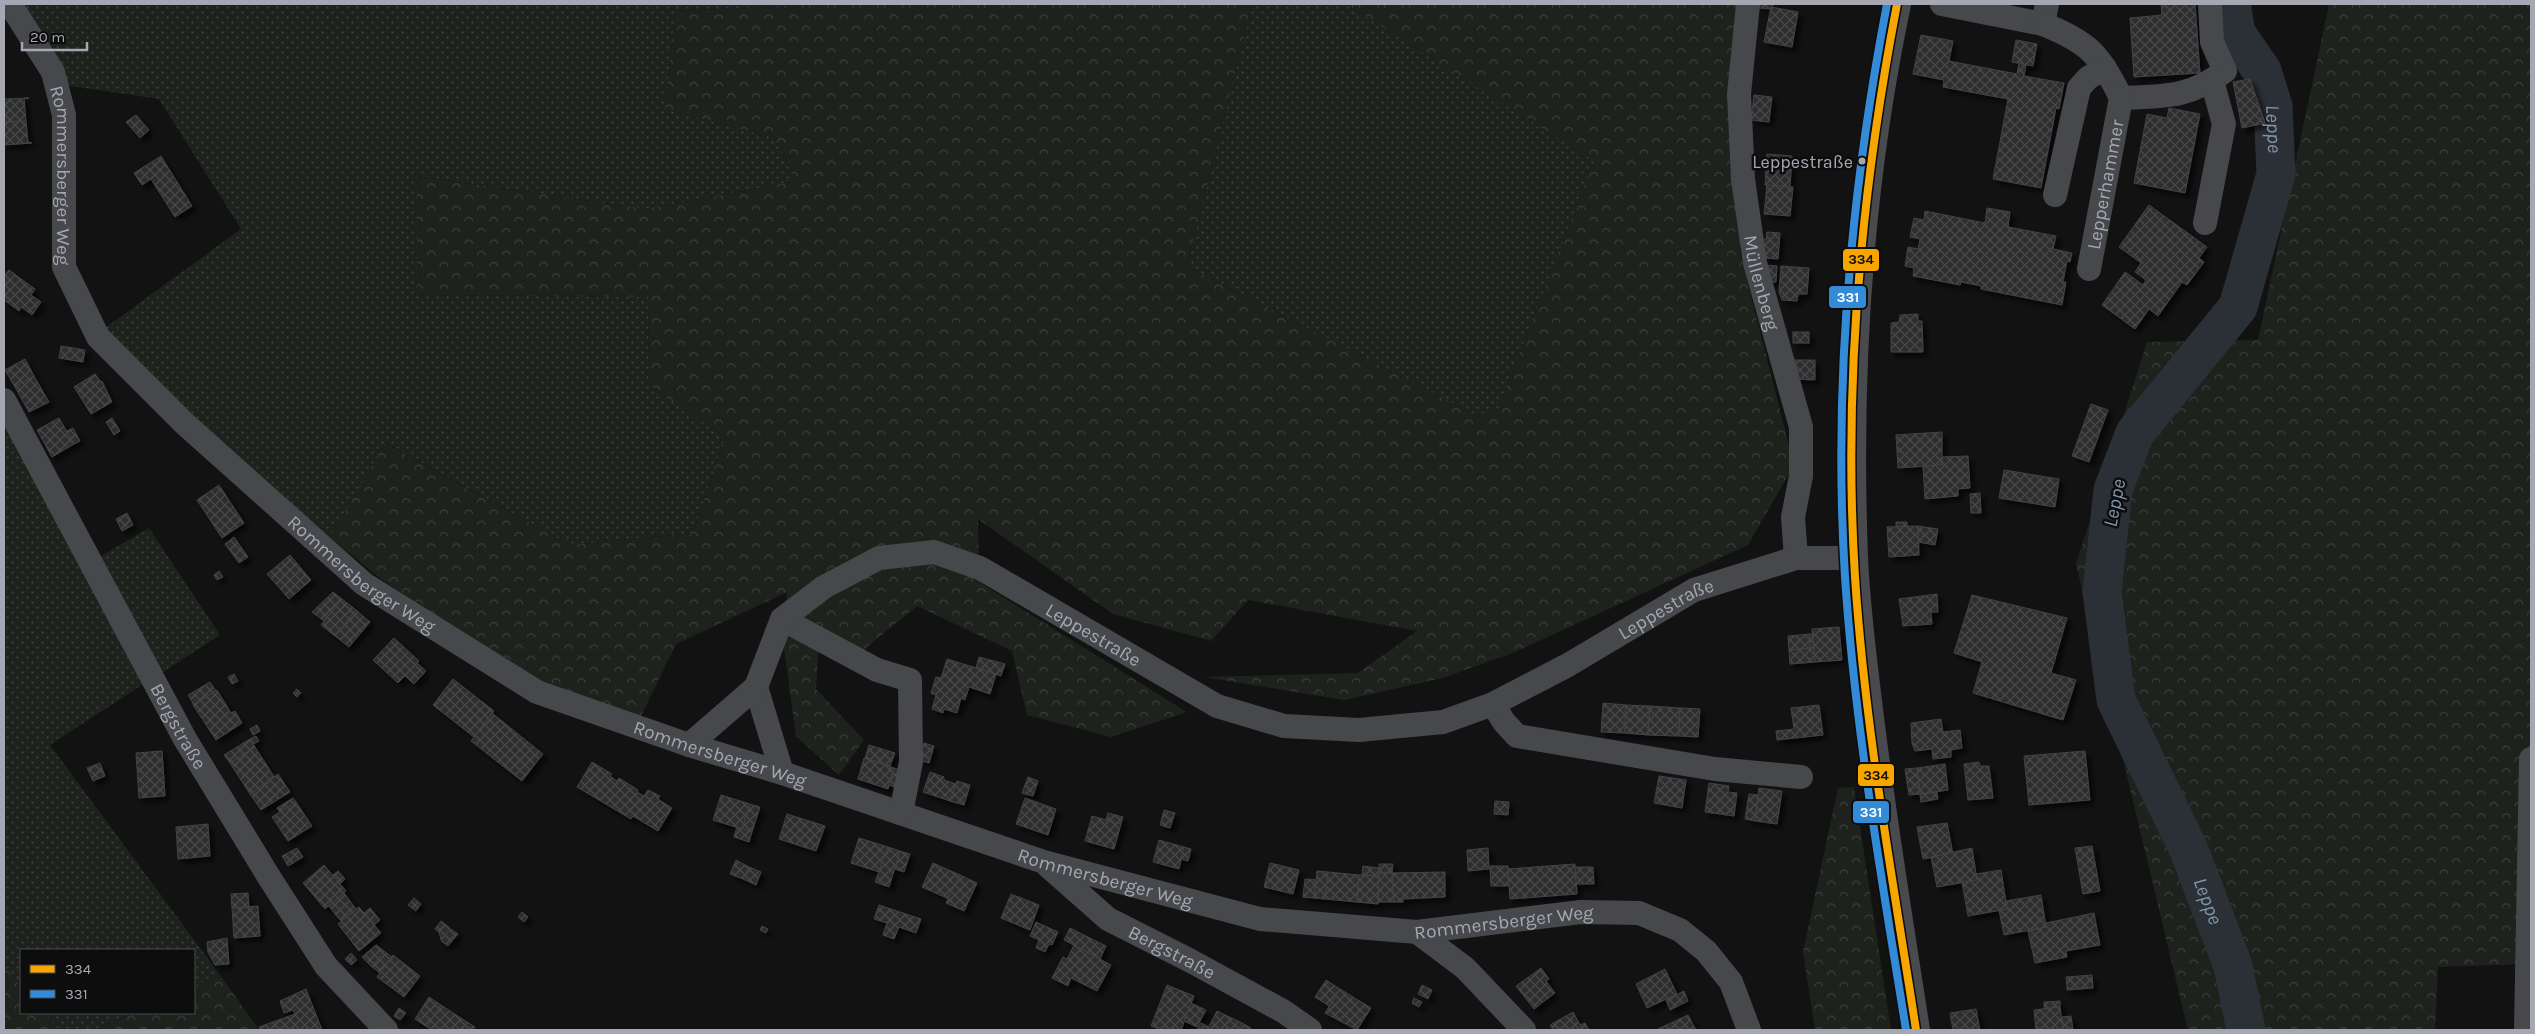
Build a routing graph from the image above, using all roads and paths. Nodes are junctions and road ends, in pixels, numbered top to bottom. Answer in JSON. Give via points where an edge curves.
{"nodes":[{"id":1,"x":10,"y":4,"type":"edge"},
{"id":2,"x":1748,"y":4,"type":"edge"},
{"id":3,"x":1897,"y":4,"type":"edge"},
{"id":4,"x":1942,"y":4,"type":"edge"},
{"id":5,"x":2210,"y":4,"type":"edge"},
{"id":6,"x":2045,"y":14,"type":"edge"},
{"id":7,"x":2106,"y":68,"type":"junction"},
{"id":8,"x":2219,"y":76,"type":"junction"},
{"id":9,"x":2121,"y":98,"type":"junction"},
{"id":10,"x":2056,"y":194,"type":"dead end"},
{"id":11,"x":2205,"y":223,"type":"dead end"},
{"id":12,"x":2089,"y":269,"type":"dead end"},
{"id":13,"x":4,"y":400,"type":"edge"},
{"id":14,"x":1796,"y":558,"type":"junction"},
{"id":15,"x":1854,"y":558,"type":"junction"},
{"id":16,"x":782,"y":619,"type":"junction"},
{"id":17,"x":756,"y":687,"type":"junction"},
{"id":18,"x":1493,"y":704,"type":"junction"},
{"id":19,"x":689,"y":745,"type":"junction"},
{"id":20,"x":2531,"y":759,"type":"edge"},
{"id":21,"x":782,"y":773,"type":"junction"},
{"id":22,"x":1801,"y":777,"type":"dead end"},
{"id":23,"x":900,"y":813,"type":"junction"},
{"id":24,"x":1044,"y":862,"type":"junction"},
{"id":25,"x":1417,"y":932,"type":"junction"},
{"id":26,"x":386,"y":1030,"type":"edge"},
{"id":27,"x":1310,"y":1030,"type":"edge"},
{"id":28,"x":1524,"y":1030,"type":"edge"},
{"id":29,"x":1749,"y":1030,"type":"edge"},
{"id":30,"x":1916,"y":1030,"type":"edge"},
{"id":31,"x":2526,"y":1030,"type":"edge"}],
"edges":[{"from":1,"to":19,"type":"street","name":"Rommersberger Weg","via":[[53,72],[64,115],[64,267],[98,337],[185,424],[364,584],[537,692]]},
{"from":2,"to":14,"type":"street","name":"Müllenberg","via":[[1739,94],[1743,179],[1755,263],[1801,427],[1801,476],[1793,517]]},
{"from":3,"to":15,"type":"main road","via":[[1872,154],[1857,293],[1853,395]]},
{"from":4,"to":6,"type":"street","name":"Lepperhammer"},
{"from":5,"to":8,"type":"street","via":[[2212,42]]},
{"from":6,"to":7,"type":"street","name":"Lepperhammer","via":[[2098,56]]},
{"from":7,"to":9,"type":"street","name":"Lepperhammer"},
{"from":7,"to":10,"type":"street","via":[[2088,78],[2079,88]]},
{"from":8,"to":9,"type":"street","name":"Lepperhammer","via":[[2180,95]]},
{"from":8,"to":11,"type":"street","via":[[2224,124]]},
{"from":9,"to":12,"type":"street","name":"Lepperhammer"},
{"from":13,"to":26,"type":"street","name":"Bergstraße","via":[[185,739],[326,966]]},
{"from":14,"to":15,"type":"street","name":"Leppestraße"},
{"from":14,"to":18,"type":"street","name":"Leppestraße","via":[[1694,590],[1568,665]]},
{"from":15,"to":30,"type":"main road","via":[[1878,788]]},
{"from":16,"to":17,"type":"street"},
{"from":16,"to":18,"type":"street","name":"Leppestraße","via":[[824,587],[879,558],[934,552],[980,568],[1217,706],[1284,726],[1358,730],[1442,722]]},
{"from":16,"to":23,"type":"street","via":[[877,670],[910,680],[910,762]]},
{"from":17,"to":19,"type":"street"},
{"from":17,"to":21,"type":"street"},
{"from":18,"to":22,"type":"street","via":[[1517,736],[1715,769]]},
{"from":19,"to":21,"type":"street","name":"Rommersberger Weg"},
{"from":20,"to":31,"type":"street"},
{"from":21,"to":23,"type":"street","name":"Rommersberger Weg"},
{"from":23,"to":24,"type":"street","name":"Rommersberger Weg"},
{"from":24,"to":25,"type":"street","name":"Rommersberger Weg","via":[[1260,919]]},
{"from":24,"to":27,"type":"street","name":"Bergstraße","via":[[1108,919],[1257,997]]},
{"from":25,"to":28,"type":"street","via":[[1465,968]]},
{"from":25,"to":29,"type":"street","name":"Rommersberger Weg","via":[[1581,912],[1639,914],[1680,930],[1706,951],[1731,982]]}]}
